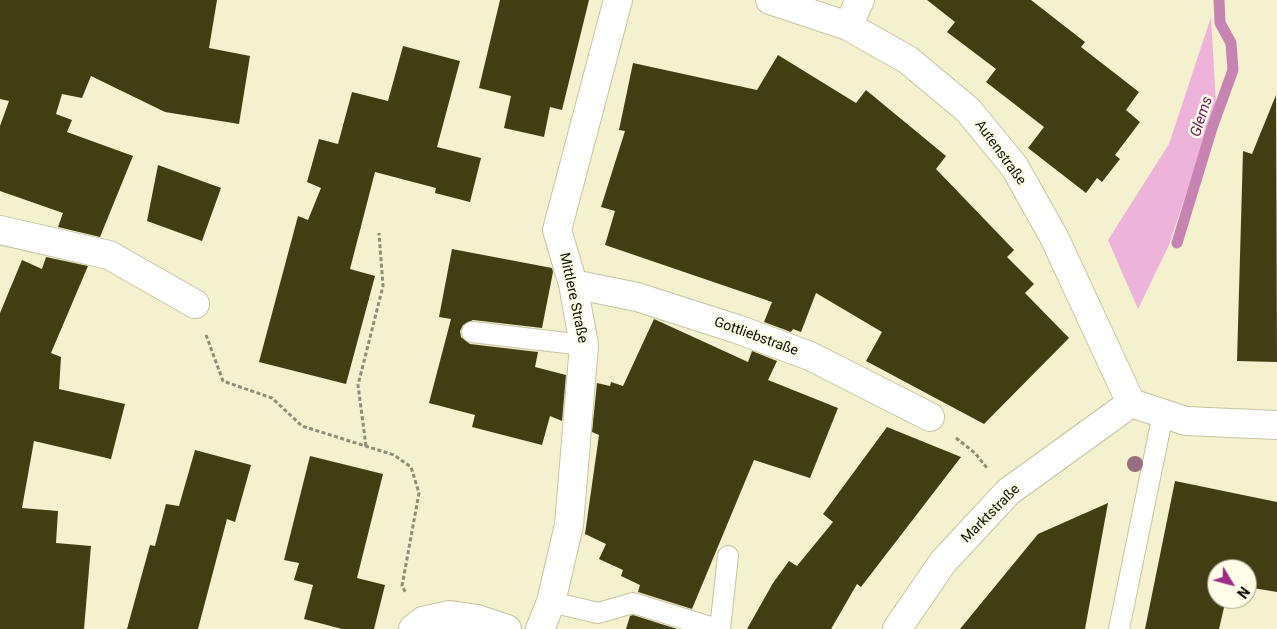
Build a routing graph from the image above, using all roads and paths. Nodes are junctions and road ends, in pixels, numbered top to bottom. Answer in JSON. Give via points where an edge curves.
{"nodes":[{"id":1,"x":618,"y":0,"type":"edge"},
{"id":2,"x":770,"y":0,"type":"edge"},
{"id":3,"x":860,"y":0,"type":"edge"},
{"id":4,"x":848,"y":26,"type":"junction"},
{"id":5,"x":0,"y":230,"type":"edge"},
{"id":6,"x":378,"y":233,"type":"dead end"},
{"id":7,"x":573,"y":284,"type":"junction"},
{"id":8,"x":195,"y":304,"type":"joint"},
{"id":9,"x":472,"y":332,"type":"dead end"},
{"id":10,"x":584,"y":345,"type":"junction"},
{"id":11,"x":1131,"y":403,"type":"junction"},
{"id":12,"x":934,"y":412,"type":"joint"},
{"id":13,"x":1163,"y":414,"type":"junction"},
{"id":14,"x":1277,"y":425,"type":"edge"},
{"id":15,"x":366,"y":446,"type":"junction"},
{"id":16,"x":1008,"y":492,"type":"junction"},
{"id":17,"x":728,"y":556,"type":"dead end"},
{"id":18,"x":551,"y":602,"type":"junction"},
{"id":19,"x":418,"y":625,"type":"edge"},
{"id":20,"x":507,"y":629,"type":"edge"},
{"id":21,"x":540,"y":629,"type":"edge"},
{"id":22,"x":718,"y":629,"type":"edge"},
{"id":23,"x":897,"y":629,"type":"edge"},
{"id":24,"x":1119,"y":629,"type":"edge"}],
"edges":[{"from":1,"to":7,"type":"street","name":"Mittlere Straße","via":[[557,230]]},
{"from":2,"to":4,"type":"street","name":"Autenstraße"},
{"from":3,"to":4,"type":"street"},
{"from":4,"to":11,"type":"street","name":"Autenstraße","via":[[908,60],[968,110],[1014,166],[1054,237]]},
{"from":5,"to":8,"type":"street","via":[[109,255]]},
{"from":6,"to":15,"type":"path","via":[[383,286],[358,385]]},
{"from":7,"to":10,"type":"street","name":"Mittlere Straße"},
{"from":7,"to":12,"type":"street","name":"Gottliebstraße","via":[[637,297],[738,329],[810,356]]},
{"from":8,"to":15,"type":"path","via":[[223,381],[272,398],[302,426]]},
{"from":9,"to":10,"type":"lane"},
{"from":10,"to":18,"type":"street","name":"Mittlere Straße","via":[[569,525]]},
{"from":11,"to":13,"type":"street"},
{"from":11,"to":16,"type":"street","name":"Marktstraße"},
{"from":12,"to":16,"type":"path"},
{"from":13,"to":14,"type":"street","via":[[1186,421]]},
{"from":13,"to":24,"type":"lane"},
{"from":15,"to":19,"type":"path","via":[[394,455],[411,467],[419,493],[402,586]]},
{"from":16,"to":23,"type":"street","name":"Marktstraße","via":[[943,562]]},
{"from":17,"to":22,"type":"lane"},
{"from":18,"to":21,"type":"street","name":"Mittlere Straße"},
{"from":18,"to":22,"type":"lane","via":[[598,613],[633,603]]},
{"from":19,"to":20,"type":"street","via":[[450,615],[477,619]]}]}
